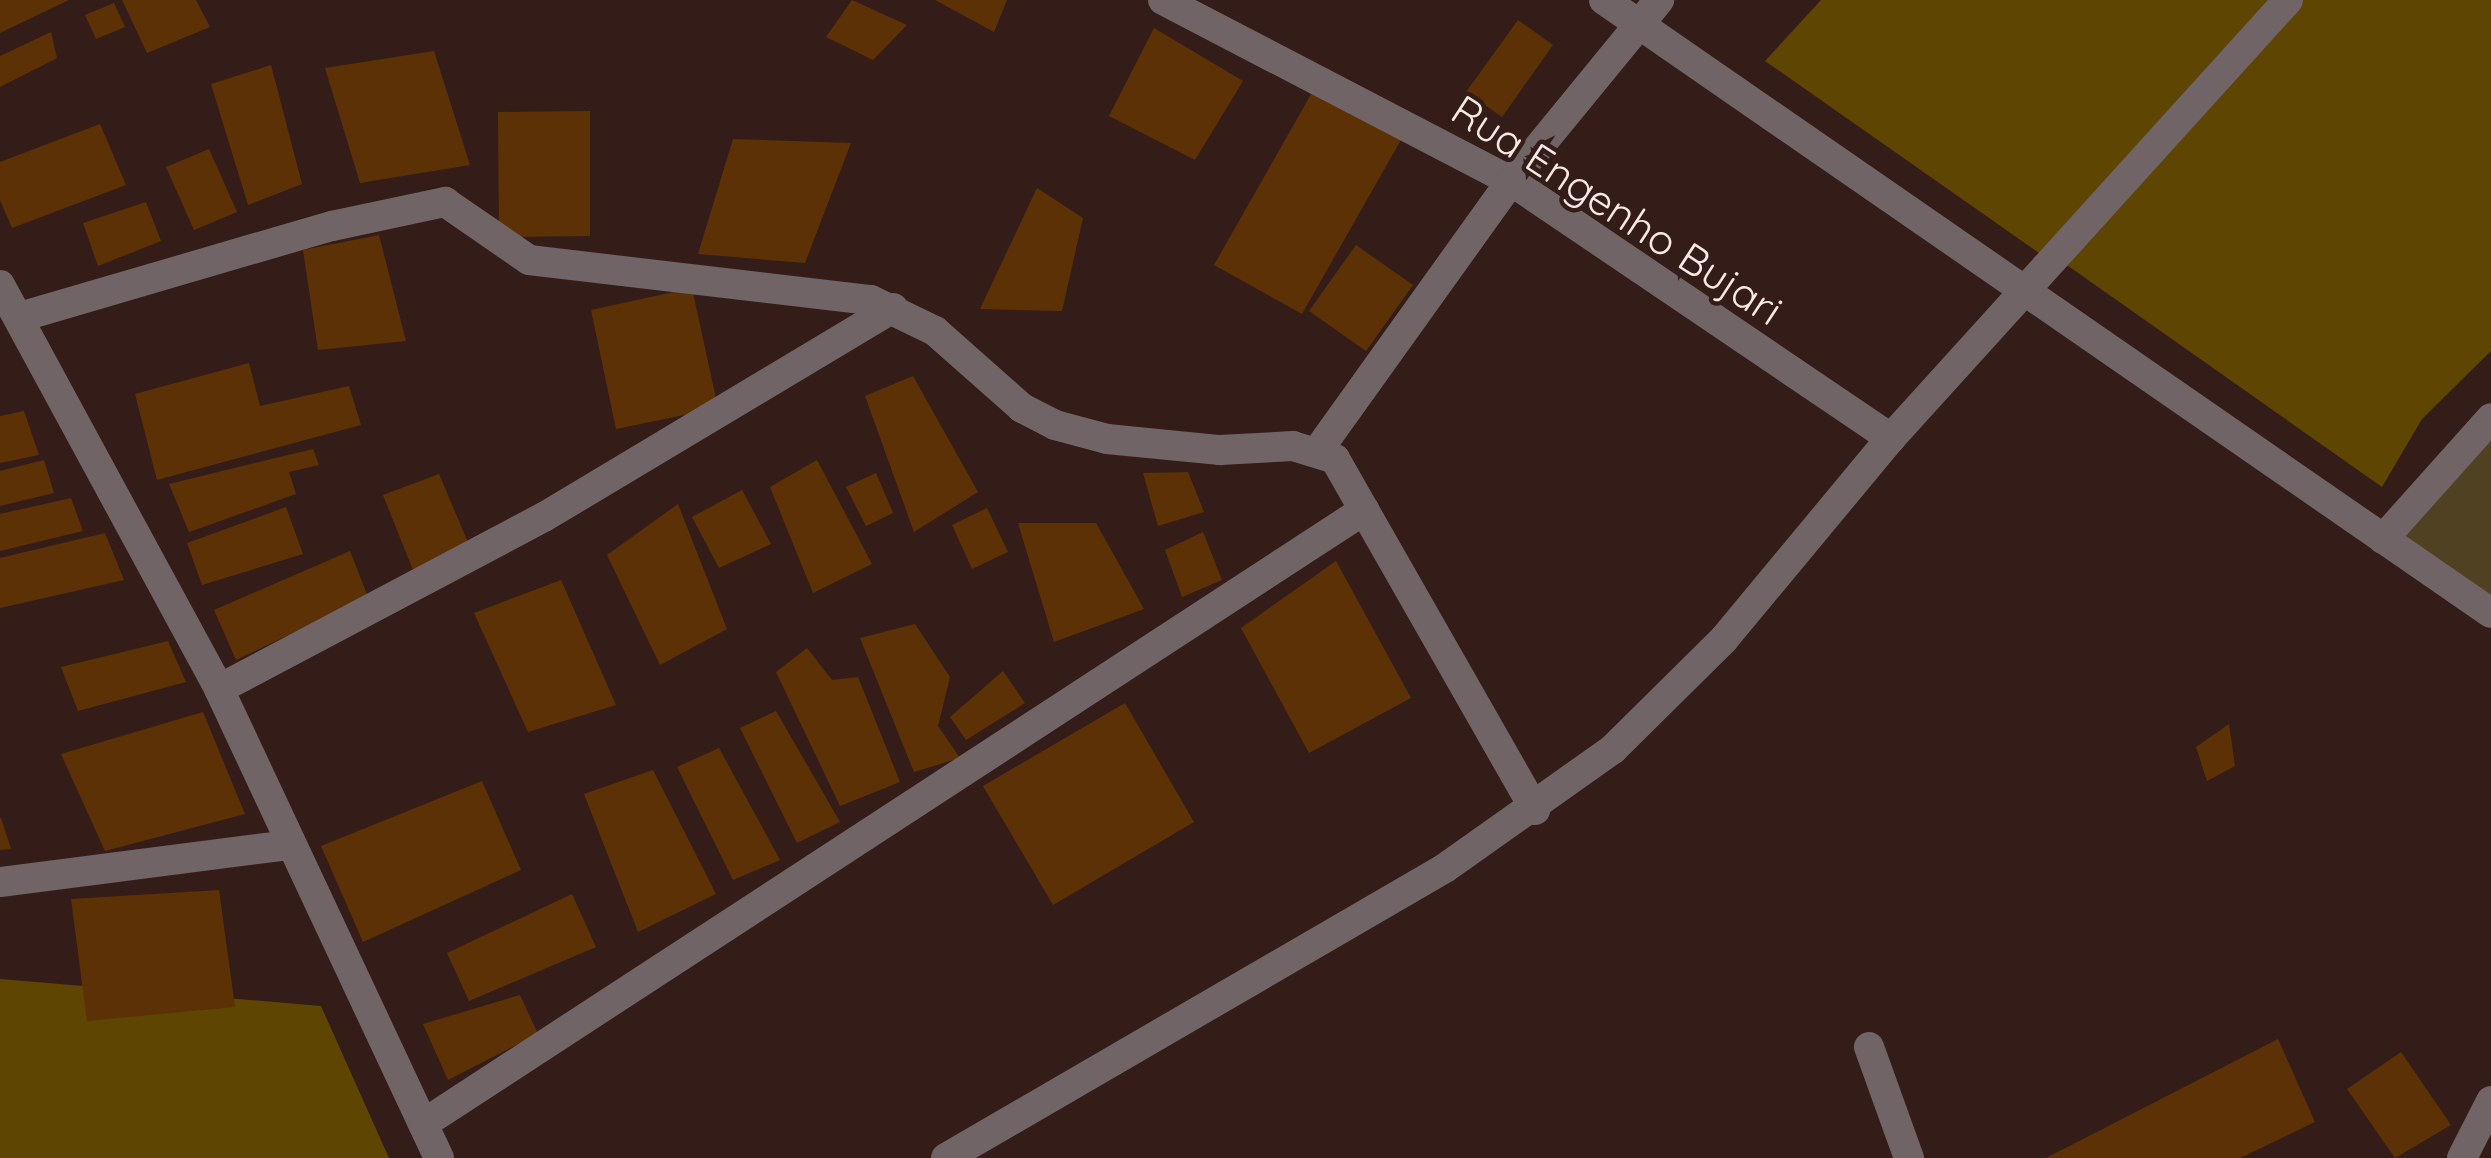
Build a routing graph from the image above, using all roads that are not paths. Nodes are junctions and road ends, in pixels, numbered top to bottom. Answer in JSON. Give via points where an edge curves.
{"nodes":[{"id":1,"x":1163,"y":0,"type":"edge"},
{"id":2,"x":1604,"y":0,"type":"edge"},
{"id":3,"x":1659,"y":0,"type":"edge"},
{"id":4,"x":2288,"y":0,"type":"edge"},
{"id":5,"x":1636,"y":25,"type":"junction"},
{"id":6,"x":1511,"y":181,"type":"junction"},
{"id":7,"x":0,"y":285,"type":"edge"},
{"id":8,"x":2023,"y":290,"type":"junction"},
{"id":9,"x":892,"y":308,"type":"junction"},
{"id":10,"x":20,"y":317,"type":"junction"},
{"id":11,"x":2491,"y":418,"type":"edge"},
{"id":12,"x":1891,"y":438,"type":"junction"},
{"id":13,"x":1319,"y":449,"type":"junction"},
{"id":14,"x":1364,"y":510,"type":"junction"},
{"id":15,"x":2383,"y":539,"type":"junction"},
{"id":16,"x":2491,"y":613,"type":"edge"},
{"id":17,"x":219,"y":689,"type":"junction"},
{"id":18,"x":1535,"y":810,"type":"junction"},
{"id":19,"x":289,"y":845,"type":"junction"},
{"id":20,"x":0,"y":881,"type":"edge"},
{"id":21,"x":1869,"y":1047,"type":"dead end"},
{"id":22,"x":2491,"y":1101,"type":"edge"},
{"id":23,"x":423,"y":1124,"type":"junction"},
{"id":24,"x":439,"y":1158,"type":"edge"},
{"id":25,"x":946,"y":1158,"type":"edge"},
{"id":26,"x":1910,"y":1158,"type":"edge"},
{"id":27,"x":2462,"y":1158,"type":"edge"}],
"edges":[{"from":1,"to":6,"type":"street","name":"Rua Engenho Bujari"},
{"from":2,"to":5,"type":"street"},
{"from":3,"to":5,"type":"street"},
{"from":4,"to":8,"type":"street"},
{"from":5,"to":6,"type":"street"},
{"from":5,"to":8,"type":"street"},
{"from":6,"to":12,"type":"street","name":"Rua Engenho Bujari"},
{"from":6,"to":13,"type":"street"},
{"from":7,"to":10,"type":"street"},
{"from":8,"to":12,"type":"street"},
{"from":8,"to":15,"type":"street"},
{"from":9,"to":10,"type":"street","via":[[529,260],[445,202],[332,226]]},
{"from":9,"to":13,"type":"street","via":[[935,331],[1022,408],[1055,424],[1163,445]]},
{"from":9,"to":17,"type":"street","via":[[544,517]]},
{"from":10,"to":17,"type":"street"},
{"from":11,"to":15,"type":"street"},
{"from":12,"to":18,"type":"street","via":[[1724,639],[1613,749]]},
{"from":13,"to":14,"type":"street","via":[[1335,459]]},
{"from":14,"to":18,"type":"street"},
{"from":14,"to":23,"type":"street"},
{"from":15,"to":16,"type":"street"},
{"from":17,"to":19,"type":"street"},
{"from":18,"to":25,"type":"street"},
{"from":19,"to":20,"type":"street"},
{"from":19,"to":23,"type":"street"},
{"from":21,"to":26,"type":"street"},
{"from":22,"to":27,"type":"street"},
{"from":23,"to":24,"type":"street"}]}
